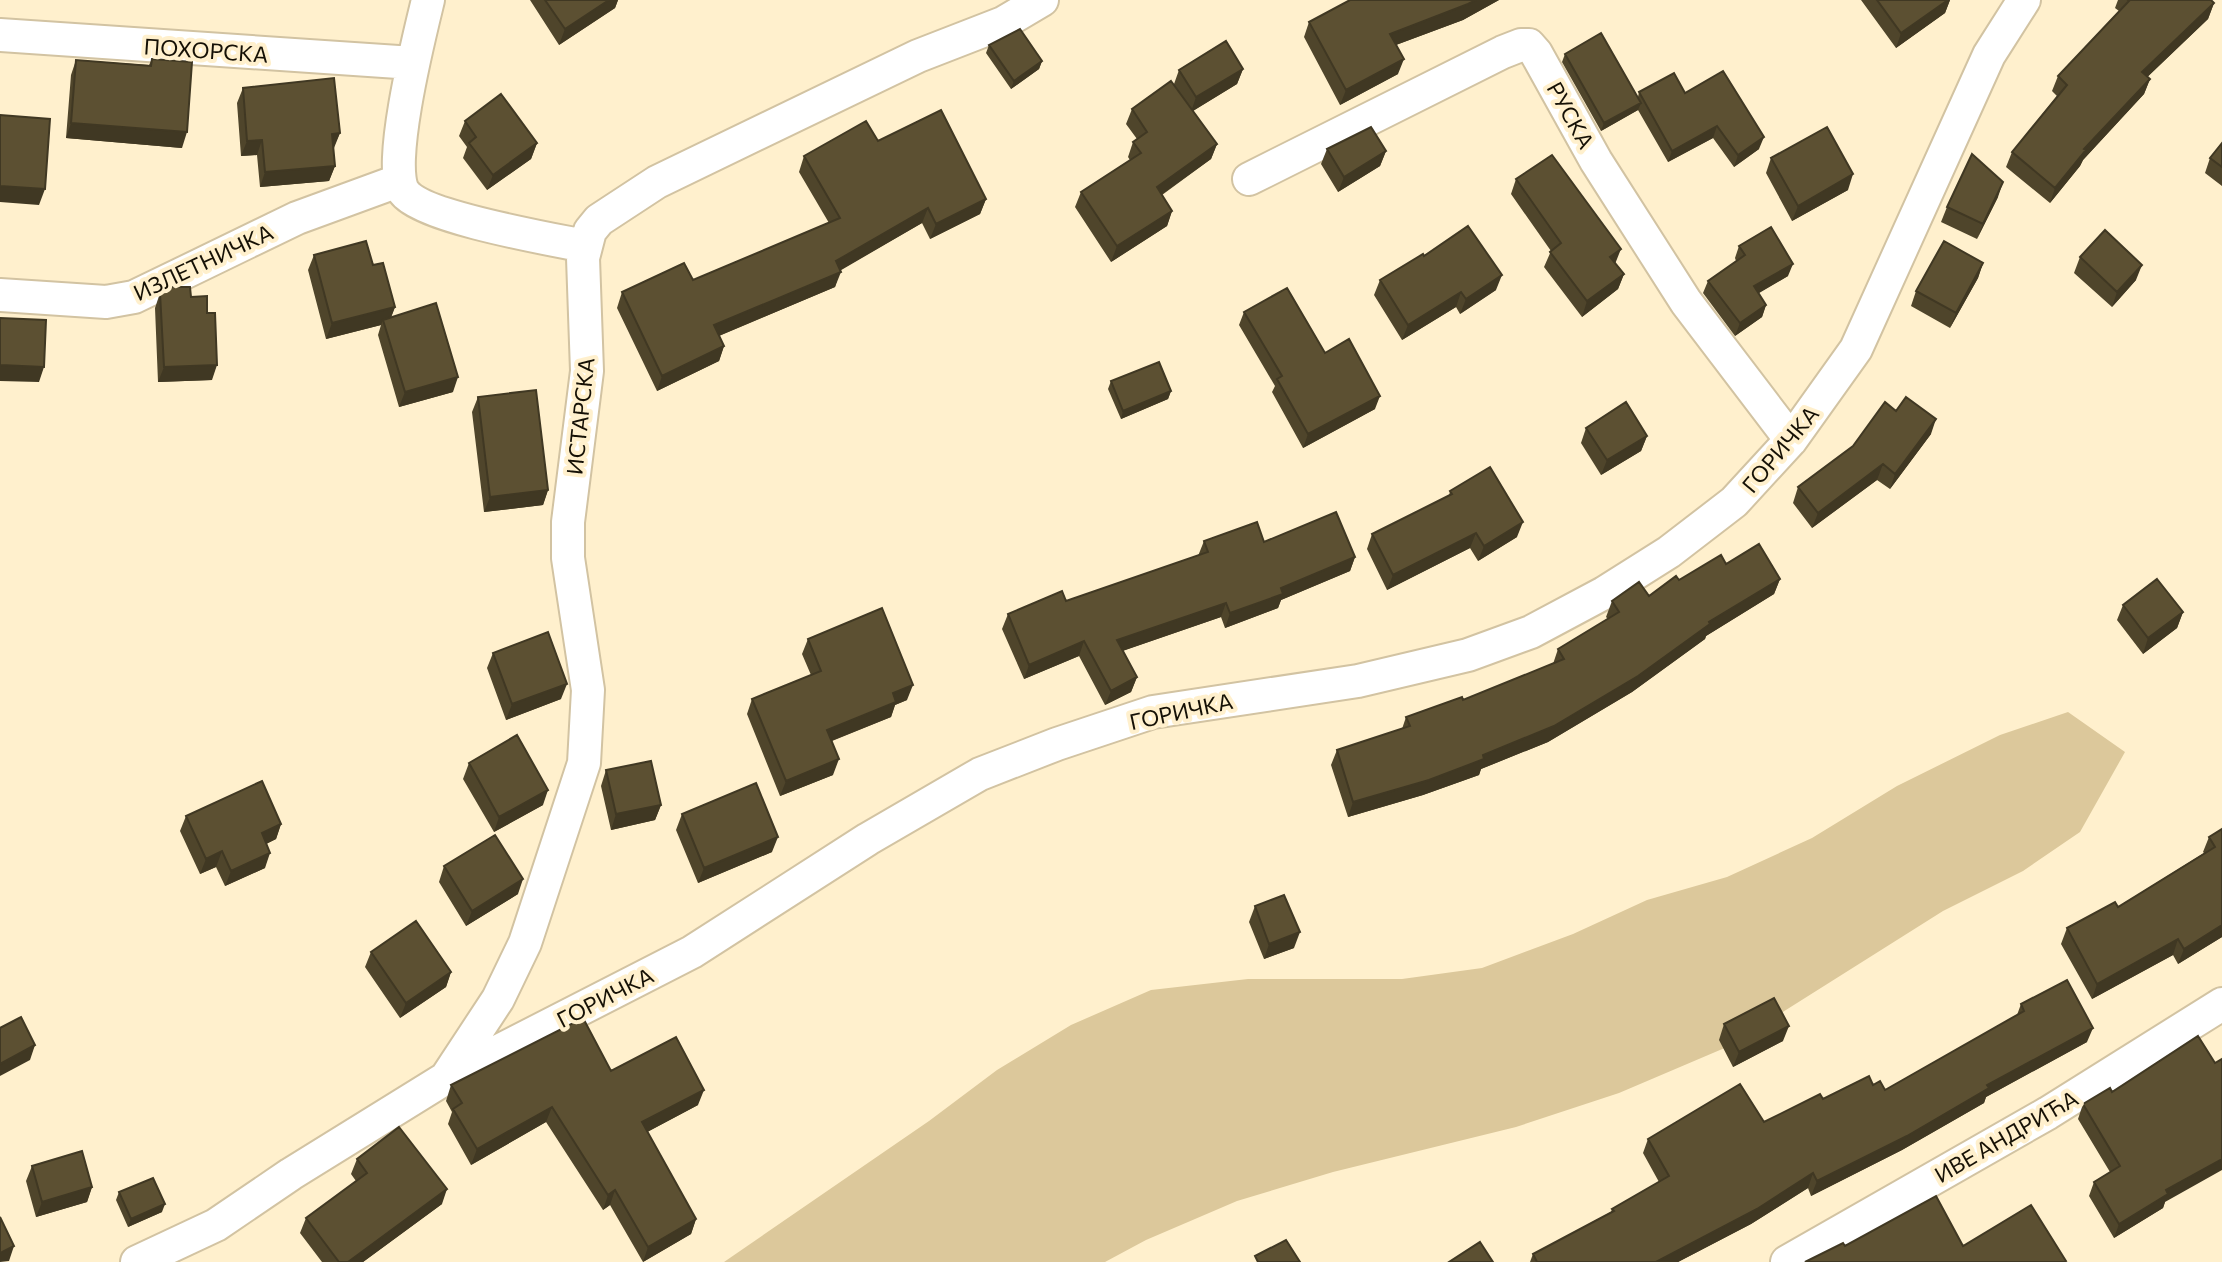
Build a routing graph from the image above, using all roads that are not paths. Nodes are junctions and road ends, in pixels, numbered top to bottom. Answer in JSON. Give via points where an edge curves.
{"nodes":[{"id":1,"x":428,"y":0,"type":"edge"},
{"id":2,"x":1042,"y":0,"type":"edge"},
{"id":3,"x":2024,"y":0,"type":"edge"},
{"id":4,"x":0,"y":35,"type":"edge"},
{"id":5,"x":413,"y":63,"type":"junction"},
{"id":6,"x":1249,"y":179,"type":"dead end"},
{"id":7,"x":398,"y":181,"type":"junction"},
{"id":8,"x":585,"y":246,"type":"junction"},
{"id":9,"x":0,"y":295,"type":"edge"},
{"id":10,"x":1791,"y":440,"type":"junction"},
{"id":11,"x":2222,"y":1004,"type":"edge"},
{"id":12,"x":446,"y":1078,"type":"junction"},
{"id":13,"x":137,"y":1262,"type":"edge"},
{"id":14,"x":1787,"y":1262,"type":"edge"}],
"edges":[{"from":1,"to":5,"type":"street"},
{"from":2,"to":8,"type":"street","via":[[1003,23],[918,56],[657,182],[599,220]]},
{"from":3,"to":10,"type":"street","name":"ГОРИЧКА","via":[[1989,55],[1856,349]]},
{"from":4,"to":5,"type":"street","name":"ПОХОРСКА"},
{"from":5,"to":7,"type":"street"},
{"from":6,"to":10,"type":"street","name":"РУСКА","via":[[1503,52],[1529,45],[1686,302]]},
{"from":7,"to":8,"type":"street","via":[[405,194],[439,212]]},
{"from":7,"to":9,"type":"street","name":"ИЗЛЕТНИЧКА","via":[[297,218],[134,297],[106,302]]},
{"from":8,"to":12,"type":"street","name":"ИСТАРСКА","via":[[587,371],[568,522],[568,558],[588,690],[584,763],[525,943],[498,999]]},
{"from":10,"to":12,"type":"street","name":"ГОРИЧКА","via":[[1734,502],[1669,552],[1531,632],[1468,655],[1358,681],[1153,712],[980,774],[692,952]]},
{"from":11,"to":14,"type":"street","name":"ИВЕ АНДРИЋА","via":[[2048,1113]]},
{"from":12,"to":13,"type":"street","name":"ГОРИЧКА","via":[[216,1225]]}]}
